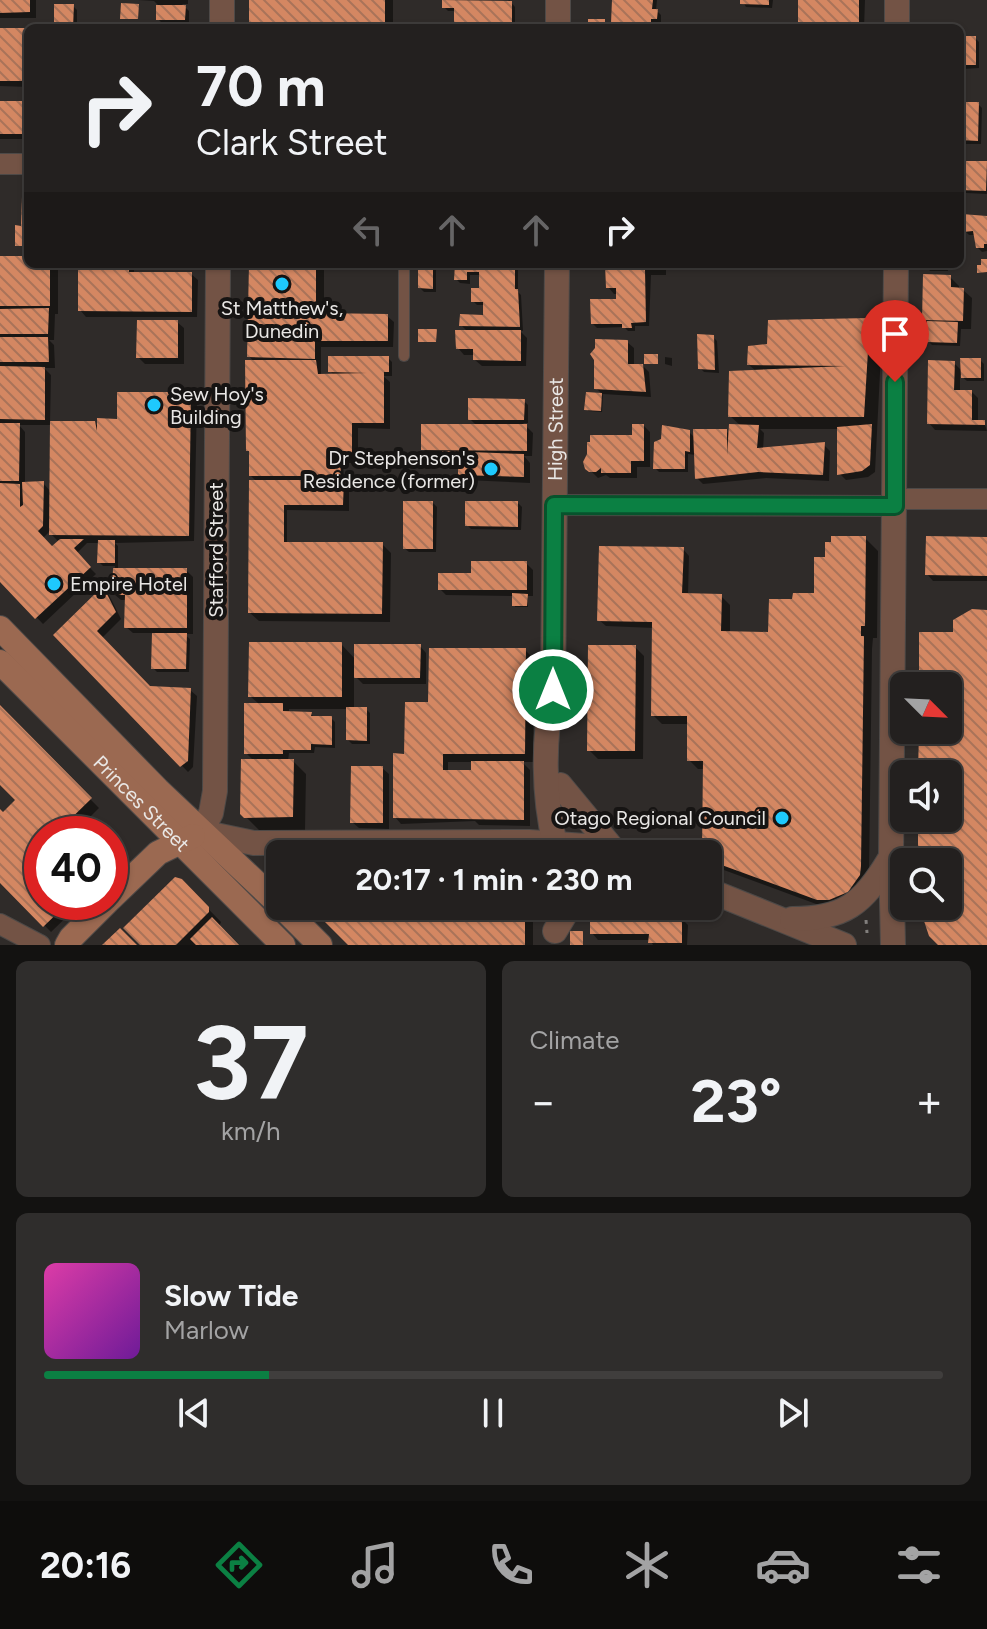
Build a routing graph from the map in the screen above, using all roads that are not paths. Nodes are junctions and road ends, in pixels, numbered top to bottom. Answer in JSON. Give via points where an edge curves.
{"nodes":[{"id":1,"x":222,"y":0,"type":"edge"},
{"id":2,"x":558,"y":0,"type":"edge"},
{"id":3,"x":897,"y":0,"type":"edge"},
{"id":4,"x":222,"y":24,"type":"edge"},
{"id":5,"x":558,"y":24,"type":"edge"},
{"id":6,"x":897,"y":24,"type":"edge"},
{"id":7,"x":0,"y":164,"type":"edge"},
{"id":8,"x":24,"y":164,"type":"edge"},
{"id":9,"x":218,"y":268,"type":"edge"},
{"id":10,"x":404,"y":268,"type":"edge"},
{"id":11,"x":557,"y":268,"type":"edge"},
{"id":12,"x":896,"y":268,"type":"edge"},
{"id":13,"x":404,"y":356,"type":"dead end"},
{"id":14,"x":987,"y":499,"type":"edge"},
{"id":15,"x":895,"y":503,"type":"junction"},
{"id":16,"x":554,"y":505,"type":"junction"},
{"id":17,"x":0,"y":628,"type":"edge"},
{"id":18,"x":0,"y":662,"type":"edge"},
{"id":19,"x":553,"y":690,"type":"junction"},
{"id":20,"x":560,"y":785,"type":"junction"},
{"id":21,"x":191,"y":837,"type":"junction"},
{"id":22,"x":553,"y":840,"type":"edge"},
{"id":23,"x":556,"y":840,"type":"edge"},
{"id":24,"x":605,"y":840,"type":"edge"},
{"id":25,"x":266,"y":843,"type":"edge"},
{"id":26,"x":891,"y":848,"type":"edge"},
{"id":27,"x":890,"y":860,"type":"edge"},
{"id":28,"x":128,"y":882,"type":"edge"},
{"id":29,"x":266,"y":895,"type":"edge"},
{"id":30,"x":722,"y":896,"type":"edge"},
{"id":31,"x":781,"y":919,"type":"junction"},
{"id":32,"x":88,"y":920,"type":"edge"},
{"id":33,"x":294,"y":920,"type":"edge"},
{"id":34,"x":892,"y":920,"type":"edge"},
{"id":35,"x":0,"y":926,"type":"edge"},
{"id":36,"x":63,"y":943,"type":"edge"},
{"id":37,"x":11,"y":945,"type":"edge"},
{"id":38,"x":40,"y":945,"type":"edge"},
{"id":39,"x":283,"y":945,"type":"edge"},
{"id":40,"x":320,"y":945,"type":"edge"},
{"id":41,"x":844,"y":945,"type":"edge"},
{"id":42,"x":893,"y":945,"type":"edge"}],
"edges":[{"from":1,"to":4,"type":"street"},
{"from":2,"to":5,"type":"street"},
{"from":3,"to":6,"type":"street"},
{"from":7,"to":8,"type":"street"},
{"from":9,"to":21,"type":"street","name":"Stafford Street","via":[[215,791],[211,813]]},
{"from":10,"to":13,"type":"lane"},
{"from":11,"to":16,"type":"street","name":"High Street"},
{"from":12,"to":15,"type":"street"},
{"from":14,"to":15,"type":"street"},
{"from":15,"to":16,"type":"street"},
{"from":15,"to":26,"type":"street"},
{"from":16,"to":19,"type":"street","name":"High Street"},
{"from":17,"to":21,"type":"main road","name":"Princes Street"},
{"from":18,"to":21,"type":"main road","name":"Princes Street","via":[[120,784]]},
{"from":19,"to":20,"type":"street","name":"High Street","via":[[559,715]]},
{"from":19,"to":22,"type":"street","name":"High Street","via":[[547,811]]},
{"from":20,"to":23,"type":"street","name":"High Street"},
{"from":20,"to":24,"type":"street"},
{"from":21,"to":25,"type":"street"},
{"from":21,"to":28,"type":"main road","via":[[153,857]]},
{"from":21,"to":29,"type":"main road","name":"Princes Street"},
{"from":21,"to":39,"type":"main road","name":"Princes Street"},
{"from":27,"to":31,"type":"street","via":[[854,906],[829,916]]},
{"from":30,"to":31,"type":"street"},
{"from":31,"to":41,"type":"street"},
{"from":32,"to":36,"type":"main road"},
{"from":33,"to":40,"type":"main road","name":"Princes Street"},
{"from":34,"to":42,"type":"street"},
{"from":35,"to":37,"type":"street"},
{"from":35,"to":38,"type":"street"}]}
